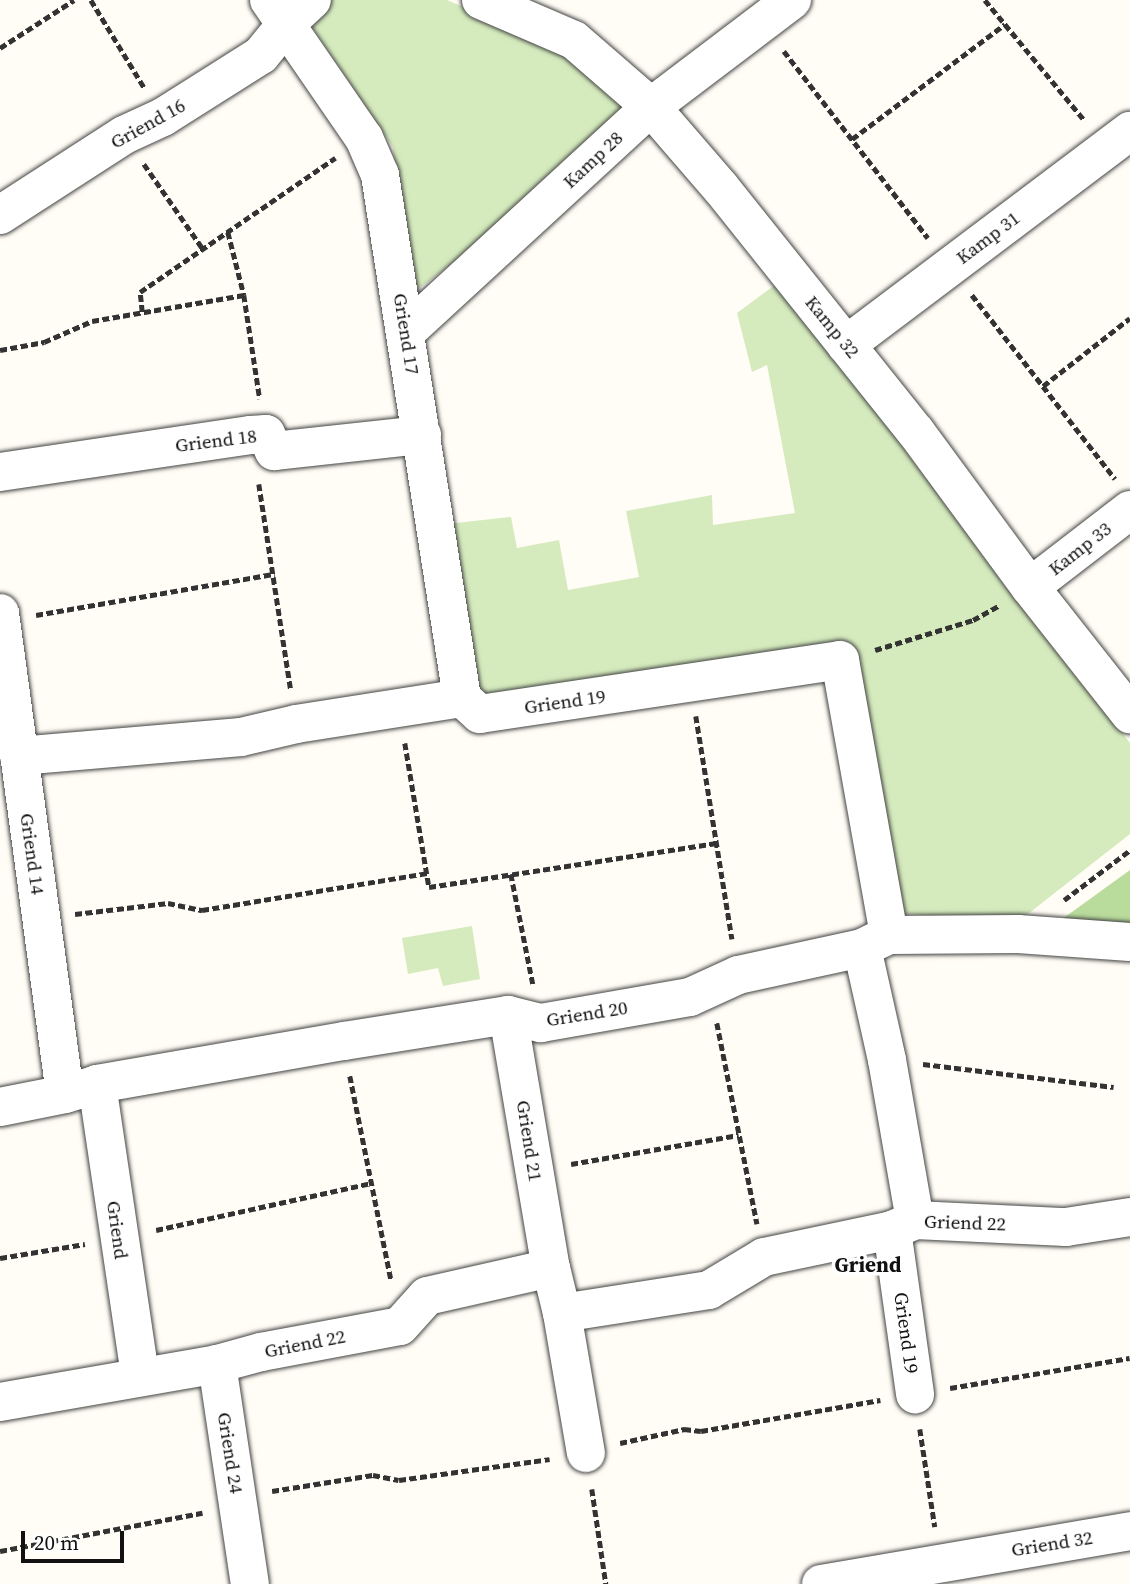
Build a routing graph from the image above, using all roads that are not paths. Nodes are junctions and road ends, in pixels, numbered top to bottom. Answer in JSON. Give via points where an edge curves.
{"nodes":[{"id":1,"x":481,"y":0,"type":"edge"},
{"id":2,"x":792,"y":0,"type":"edge"},
{"id":3,"x":289,"y":8,"type":"edge"},
{"id":4,"x":651,"y":107,"type":"junction"},
{"id":5,"x":1119,"y":140,"type":"edge"},
{"id":6,"x":0,"y":215,"type":"edge"},
{"id":7,"x":406,"y":332,"type":"junction"},
{"id":8,"x":846,"y":345,"type":"junction"},
{"id":9,"x":422,"y":435,"type":"junction"},
{"id":10,"x":0,"y":472,"type":"edge"},
{"id":11,"x":1130,"y":510,"type":"edge"},
{"id":12,"x":1030,"y":587,"type":"junction"},
{"id":13,"x":1,"y":617,"type":"edge"},
{"id":14,"x":462,"y":698,"type":"junction"},
{"id":15,"x":1130,"y":714,"type":"edge"},
{"id":16,"x":19,"y":756,"type":"junction"},
{"id":17,"x":875,"y":941,"type":"junction"},
{"id":18,"x":1130,"y":942,"type":"edge"},
{"id":19,"x":525,"y":1019,"type":"junction"},
{"id":20,"x":81,"y":1089,"type":"junction"},
{"id":21,"x":0,"y":1107,"type":"edge"},
{"id":22,"x":1130,"y":1217,"type":"edge"},
{"id":23,"x":903,"y":1225,"type":"junction"},
{"id":24,"x":551,"y":1268,"type":"junction"},
{"id":25,"x":562,"y":1312,"type":"junction"},
{"id":26,"x":217,"y":1364,"type":"junction"},
{"id":27,"x":140,"y":1375,"type":"junction"},
{"id":28,"x":915,"y":1394,"type":"road end"},
{"id":29,"x":0,"y":1402,"type":"edge"},
{"id":30,"x":586,"y":1453,"type":"road end"},
{"id":31,"x":1130,"y":1531,"type":"edge"},
{"id":32,"x":964,"y":1568,"type":"edge"},
{"id":33,"x":250,"y":1584,"type":"edge"},
{"id":34,"x":821,"y":1584,"type":"edge"}],
"edges":[{"from":1,"to":4,"type":"street","name":"Kamp 32","via":[[574,40]]},
{"from":2,"to":4,"type":"street","name":"Kamp 28"},
{"from":3,"to":6,"type":"street","name":"Griend 16","via":[[261,55]]},
{"from":3,"to":7,"type":"street","name":"Griend 17","via":[[364,138],[380,175]]},
{"from":4,"to":7,"type":"street","name":"Kamp 28"},
{"from":4,"to":8,"type":"street","name":"Kamp 32"},
{"from":5,"to":8,"type":"street","name":"Kamp 31"},
{"from":7,"to":9,"type":"street","name":"Griend 17"},
{"from":8,"to":12,"type":"street","name":"Kamp 32"},
{"from":9,"to":10,"type":"street","name":"Griend 18","via":[[274,451],[258,435]]},
{"from":9,"to":14,"type":"street","name":"Griend 17"},
{"from":11,"to":12,"type":"street","name":"Kamp 33"},
{"from":12,"to":15,"type":"street","name":"Kamp 32"},
{"from":13,"to":16,"type":"street","name":"Griend 14"},
{"from":14,"to":16,"type":"street","via":[[242,737]]},
{"from":14,"to":17,"type":"street","name":"Griend 19","via":[[480,714],[840,660]]},
{"from":16,"to":20,"type":"street","name":"Griend 14","via":[[41,918]]},
{"from":17,"to":18,"type":"street","name":"Griend 20","via":[[1018,934]]},
{"from":17,"to":19,"type":"street","name":"Griend 20","via":[[724,981],[690,997]]},
{"from":17,"to":23,"type":"street","name":"Griend 19"},
{"from":19,"to":20,"type":"street","name":"Griend 20","via":[[344,1041]]},
{"from":19,"to":24,"type":"street","name":"Griend 21","via":[[533,1170]]},
{"from":20,"to":21,"type":"street","name":"Griend 20"},
{"from":20,"to":27,"type":"street","name":"Griend","via":[[118,1238]]},
{"from":22,"to":23,"type":"street","name":"Griend 22","via":[[1066,1227]]},
{"from":23,"to":25,"type":"street","name":"Griend 22","via":[[764,1257],[709,1290]]},
{"from":23,"to":28,"type":"street","name":"Griend 19"},
{"from":24,"to":25,"type":"street"},
{"from":24,"to":26,"type":"street","name":"Griend 22","via":[[427,1296],[400,1326]]},
{"from":25,"to":30,"type":"street"},
{"from":26,"to":27,"type":"street","name":"Griend 22"},
{"from":26,"to":33,"type":"street","name":"Griend 24"},
{"from":27,"to":29,"type":"street","name":"Griend 22"},
{"from":31,"to":32,"type":"street","name":"Griend 32"},
{"from":32,"to":34,"type":"street","name":"Griend 32"}]}
